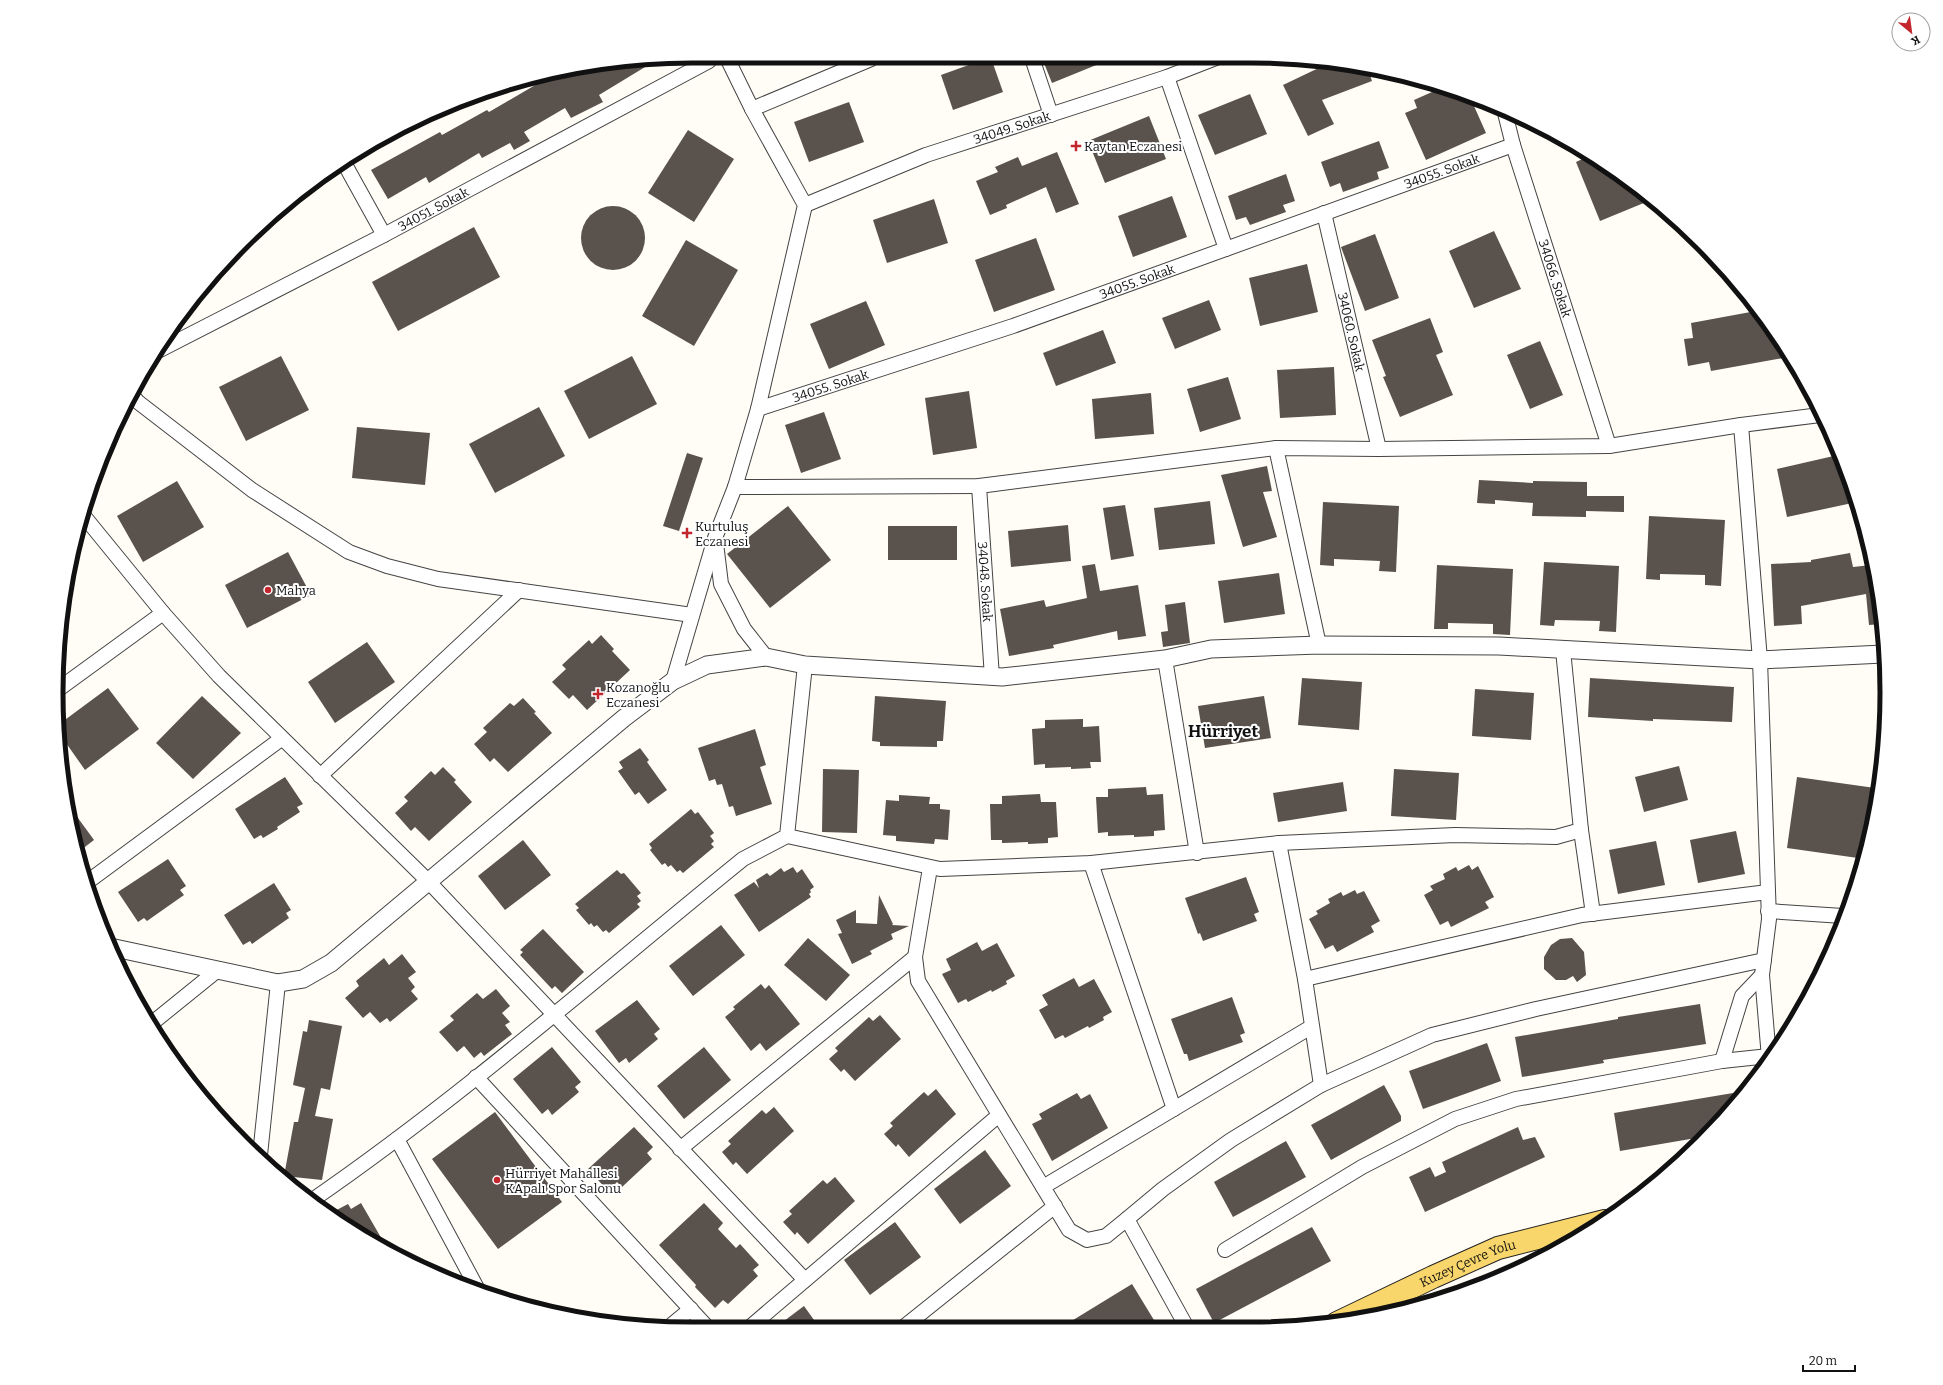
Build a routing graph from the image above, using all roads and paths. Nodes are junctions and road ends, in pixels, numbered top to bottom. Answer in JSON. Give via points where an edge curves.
{"nodes":[{"id":1,"x":704,"y":63,"type":"edge"},
{"id":2,"x":729,"y":63,"type":"edge"},
{"id":3,"x":861,"y":63,"type":"edge"},
{"id":4,"x":1034,"y":63,"type":"edge"},
{"id":5,"x":1203,"y":63,"type":"edge"},
{"id":6,"x":1167,"y":77,"type":"junction"},
{"id":7,"x":752,"y":109,"type":"junction"},
{"id":8,"x":1051,"y":115,"type":"junction"},
{"id":9,"x":1506,"y":118,"type":"edge"},
{"id":10,"x":1513,"y":145,"type":"junction"},
{"id":11,"x":346,"y":167,"type":"edge"},
{"id":12,"x":805,"y":205,"type":"junction"},
{"id":13,"x":1324,"y":213,"type":"junction"},
{"id":14,"x":384,"y":235,"type":"junction"},
{"id":15,"x":1226,"y":249,"type":"junction"},
{"id":16,"x":167,"y":346,"type":"edge"},
{"id":17,"x":136,"y":399,"type":"edge"},
{"id":18,"x":758,"y":409,"type":"junction"},
{"id":19,"x":1816,"y":416,"type":"edge"},
{"id":20,"x":1740,"y":425,"type":"junction"},
{"id":21,"x":1609,"y":446,"type":"junction"},
{"id":22,"x":1276,"y":448,"type":"junction"},
{"id":23,"x":1379,"y":449,"type":"junction"},
{"id":24,"x":979,"y":486,"type":"junction"},
{"id":25,"x":735,"y":487,"type":"junction"},
{"id":26,"x":87,"y":520,"type":"edge"},
{"id":27,"x":715,"y":538,"type":"junction"},
{"id":28,"x":519,"y":590,"type":"junction"},
{"id":29,"x":163,"y":613,"type":"junction"},
{"id":30,"x":692,"y":615,"type":"junction"},
{"id":31,"x":1319,"y":645,"type":"junction"},
{"id":32,"x":1563,"y":650,"type":"junction"},
{"id":33,"x":1879,"y":654,"type":"edge"},
{"id":34,"x":766,"y":657,"type":"junction"},
{"id":35,"x":1165,"y":659,"type":"junction"},
{"id":36,"x":1760,"y":660,"type":"junction"},
{"id":37,"x":805,"y":665,"type":"junction"},
{"id":38,"x":992,"y":677,"type":"junction"},
{"id":39,"x":673,"y":681,"type":"junction"},
{"id":40,"x":63,"y":686,"type":"edge"},
{"id":41,"x":281,"y":739,"type":"junction"},
{"id":42,"x":320,"y":776,"type":"junction"},
{"id":43,"x":1582,"y":830,"type":"junction"},
{"id":44,"x":787,"y":836,"type":"junction"},
{"id":45,"x":1279,"y":843,"type":"junction"},
{"id":46,"x":1197,"y":853,"type":"junction"},
{"id":47,"x":1091,"y":862,"type":"junction"},
{"id":48,"x":930,"y":868,"type":"junction"},
{"id":49,"x":91,"y":879,"type":"edge"},
{"id":50,"x":428,"y":881,"type":"junction"},
{"id":51,"x":1768,"y":892,"type":"junction"},
{"id":52,"x":1768,"y":911,"type":"junction"},
{"id":53,"x":1593,"y":914,"type":"junction"},
{"id":54,"x":1839,"y":916,"type":"edge"},
{"id":55,"x":118,"y":950,"type":"edge"},
{"id":56,"x":915,"y":957,"type":"junction"},
{"id":57,"x":1764,"y":960,"type":"junction"},
{"id":58,"x":219,"y":969,"type":"junction"},
{"id":59,"x":1762,"y":975,"type":"junction"},
{"id":60,"x":1305,"y":979,"type":"junction"},
{"id":61,"x":278,"y":983,"type":"junction"},
{"id":62,"x":553,"y":1015,"type":"junction"},
{"id":63,"x":155,"y":1020,"type":"edge"},
{"id":64,"x":1311,"y":1027,"type":"junction"},
{"id":65,"x":1768,"y":1050,"type":"edge"},
{"id":66,"x":1763,"y":1058,"type":"edge"},
{"id":67,"x":1722,"y":1061,"type":"junction"},
{"id":68,"x":476,"y":1077,"type":"junction"},
{"id":69,"x":1321,"y":1085,"type":"junction"},
{"id":70,"x":1174,"y":1109,"type":"junction"},
{"id":71,"x":999,"y":1115,"type":"junction"},
{"id":72,"x":397,"y":1139,"type":"junction"},
{"id":73,"x":680,"y":1149,"type":"junction"},
{"id":74,"x":260,"y":1151,"type":"edge"},
{"id":75,"x":1043,"y":1187,"type":"junction"},
{"id":76,"x":318,"y":1198,"type":"edge"},
{"id":77,"x":1055,"y":1206,"type":"junction"},
{"id":78,"x":1127,"y":1219,"type":"junction"},
{"id":79,"x":1583,"y":1226,"type":"edge"},
{"id":80,"x":1226,"y":1250,"type":"dead end"},
{"id":81,"x":806,"y":1280,"type":"junction"},
{"id":82,"x":474,"y":1283,"type":"edge"},
{"id":83,"x":690,"y":1309,"type":"junction"},
{"id":84,"x":1359,"y":1312,"type":"edge"},
{"id":85,"x":675,"y":1322,"type":"edge"},
{"id":86,"x":702,"y":1322,"type":"edge"},
{"id":87,"x":756,"y":1322,"type":"edge"},
{"id":88,"x":910,"y":1322,"type":"edge"},
{"id":89,"x":1184,"y":1322,"type":"edge"}],
"edges":[{"from":1,"to":14,"type":"street","name":"34051. Sokak"},
{"from":2,"to":7,"type":"street"},
{"from":3,"to":7,"type":"street"},
{"from":4,"to":8,"type":"street"},
{"from":5,"to":6,"type":"street","name":"34049. Sokak"},
{"from":6,"to":8,"type":"street","name":"34049. Sokak"},
{"from":6,"to":15,"type":"street"},
{"from":7,"to":12,"type":"street"},
{"from":8,"to":12,"type":"street","name":"34049. Sokak","via":[[926,155]]},
{"from":9,"to":10,"type":"street","name":"34066. Sokak"},
{"from":10,"to":13,"type":"street","name":"34055. Sokak"},
{"from":10,"to":21,"type":"street","name":"34066. Sokak"},
{"from":11,"to":14,"type":"street"},
{"from":12,"to":18,"type":"street"},
{"from":13,"to":15,"type":"street","name":"34055. Sokak"},
{"from":13,"to":23,"type":"street","name":"34060. Sokak"},
{"from":14,"to":16,"type":"street","name":"34051. Sokak"},
{"from":15,"to":18,"type":"street","name":"34055. Sokak","via":[[1013,326]]},
{"from":17,"to":28,"type":"street","via":[[187,442],[252,490],[349,552],[387,566],[438,579]]},
{"from":18,"to":25,"type":"street"},
{"from":19,"to":20,"type":"street"},
{"from":20,"to":21,"type":"street"},
{"from":20,"to":36,"type":"street"},
{"from":21,"to":23,"type":"street"},
{"from":22,"to":23,"type":"street"},
{"from":22,"to":24,"type":"street"},
{"from":22,"to":31,"type":"street"},
{"from":24,"to":25,"type":"street"},
{"from":24,"to":38,"type":"street","name":"34048. Sokak"},
{"from":25,"to":27,"type":"street"},
{"from":26,"to":29,"type":"street"},
{"from":27,"to":30,"type":"street"},
{"from":27,"to":34,"type":"street","via":[[721,584],[744,629]]},
{"from":28,"to":30,"type":"street"},
{"from":28,"to":42,"type":"street"},
{"from":29,"to":40,"type":"street"},
{"from":29,"to":41,"type":"street","via":[[219,676]]},
{"from":30,"to":39,"type":"street"},
{"from":31,"to":32,"type":"street","via":[[1499,646]]},
{"from":31,"to":35,"type":"street","via":[[1211,649]]},
{"from":32,"to":36,"type":"street"},
{"from":32,"to":43,"type":"street"},
{"from":33,"to":36,"type":"street"},
{"from":34,"to":37,"type":"street"},
{"from":34,"to":39,"type":"street","via":[[708,665]]},
{"from":35,"to":38,"type":"street"},
{"from":35,"to":46,"type":"street"},
{"from":36,"to":51,"type":"street"},
{"from":37,"to":38,"type":"street"},
{"from":37,"to":44,"type":"street"},
{"from":39,"to":50,"type":"street","via":[[624,718]]},
{"from":41,"to":42,"type":"street"},
{"from":41,"to":49,"type":"street"},
{"from":42,"to":50,"type":"street"},
{"from":43,"to":45,"type":"street","via":[[1556,838],[1455,835]]},
{"from":43,"to":53,"type":"street"},
{"from":44,"to":48,"type":"street"},
{"from":44,"to":62,"type":"street","via":[[743,859]]},
{"from":45,"to":46,"type":"street"},
{"from":45,"to":60,"type":"street"},
{"from":46,"to":47,"type":"street"},
{"from":47,"to":48,"type":"street"},
{"from":47,"to":70,"type":"street"},
{"from":48,"to":56,"type":"street"},
{"from":50,"to":61,"type":"street","via":[[331,963],[303,979]]},
{"from":50,"to":62,"type":"street"},
{"from":51,"to":52,"type":"street"},
{"from":51,"to":53,"type":"street"},
{"from":52,"to":54,"type":"street"},
{"from":52,"to":57,"type":"street"},
{"from":53,"to":60,"type":"street"},
{"from":55,"to":58,"type":"street"},
{"from":56,"to":71,"type":"street","via":[[918,981]]},
{"from":56,"to":73,"type":"street"},
{"from":57,"to":59,"type":"street"},
{"from":57,"to":69,"type":"street","via":[[1536,1009],[1432,1035]]},
{"from":58,"to":61,"type":"street"},
{"from":58,"to":63,"type":"street"},
{"from":59,"to":65,"type":"street"},
{"from":59,"to":67,"type":"street","via":[[1742,996]]},
{"from":60,"to":64,"type":"street"},
{"from":61,"to":74,"type":"street"},
{"from":62,"to":68,"type":"street"},
{"from":62,"to":73,"type":"street"},
{"from":64,"to":69,"type":"street"},
{"from":64,"to":70,"type":"street"},
{"from":66,"to":67,"type":"street"},
{"from":67,"to":80,"type":"street","via":[[1516,1099],[1455,1119],[1362,1167]]},
{"from":68,"to":72,"type":"street"},
{"from":68,"to":83,"type":"street"},
{"from":69,"to":78,"type":"street","via":[[1231,1140],[1163,1189]]},
{"from":70,"to":75,"type":"street"},
{"from":71,"to":75,"type":"street"},
{"from":71,"to":81,"type":"street"},
{"from":72,"to":76,"type":"street"},
{"from":72,"to":82,"type":"street"},
{"from":73,"to":81,"type":"street"},
{"from":75,"to":77,"type":"street"},
{"from":77,"to":78,"type":"street","via":[[1069,1230],[1087,1240],[1106,1236]]},
{"from":77,"to":88,"type":"street"},
{"from":78,"to":89,"type":"street"},
{"from":79,"to":84,"type":"main road","name":"Kuzey Çevre Yolu","via":[[1498,1248]]},
{"from":81,"to":87,"type":"street"},
{"from":83,"to":85,"type":"street"},
{"from":83,"to":86,"type":"street"}]}
